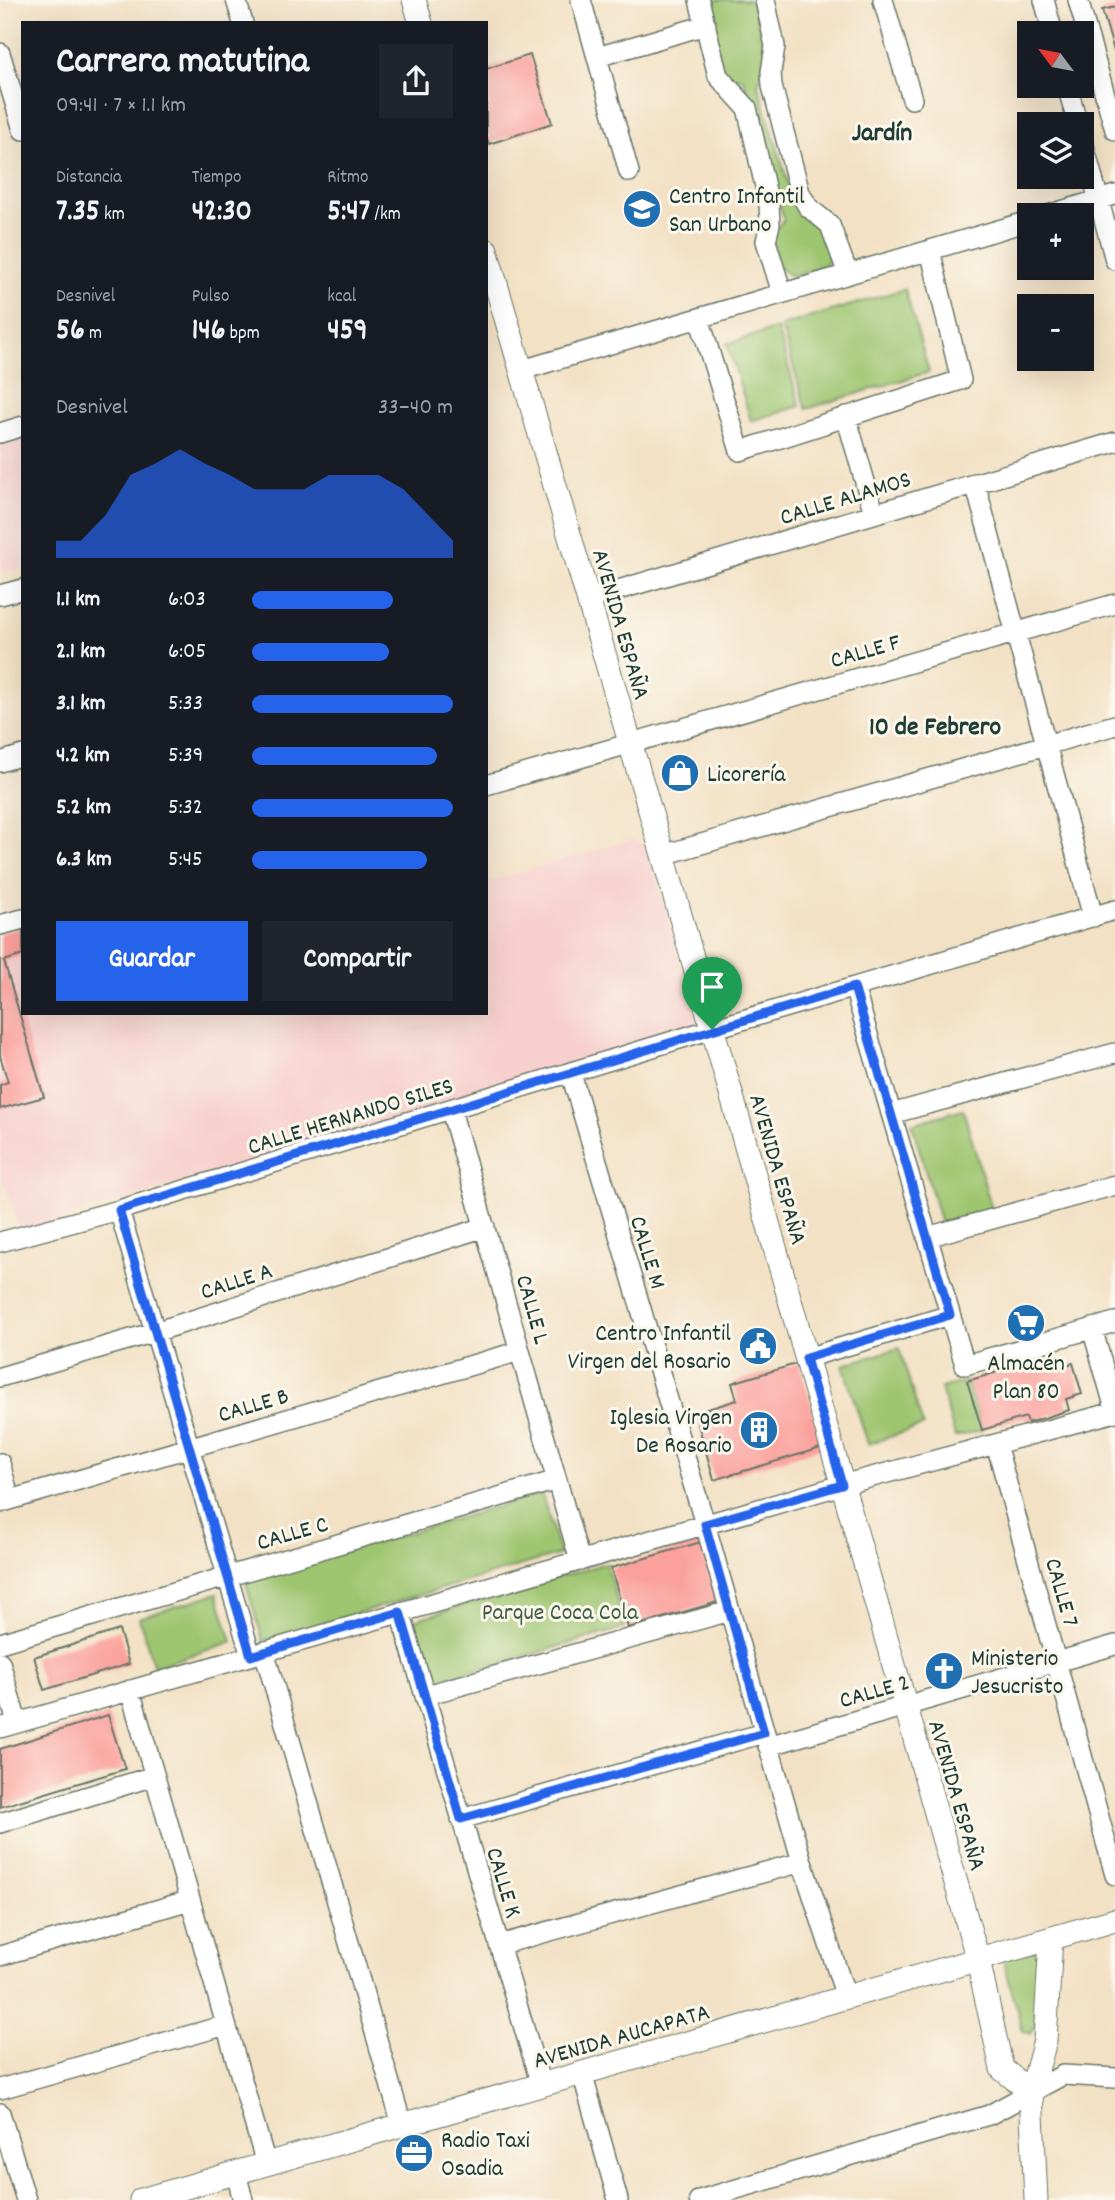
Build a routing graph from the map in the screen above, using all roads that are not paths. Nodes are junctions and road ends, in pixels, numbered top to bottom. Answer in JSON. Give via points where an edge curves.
{"nodes":[{"id":1,"x":236,"y":0,"type":"edge"},
{"id":2,"x":414,"y":0,"type":"edge"},
{"id":3,"x":581,"y":0,"type":"edge"},
{"id":4,"x":699,"y":0,"type":"edge"},
{"id":5,"x":883,"y":0,"type":"edge"},
{"id":6,"x":1044,"y":0,"type":"edge"},
{"id":7,"x":1078,"y":0,"type":"edge"},
{"id":8,"x":768,"y":1,"type":"edge"},
{"id":9,"x":242,"y":21,"type":"edge"},
{"id":10,"x":420,"y":21,"type":"edge"},
{"id":11,"x":1050,"y":21,"type":"edge"},
{"id":12,"x":706,"y":26,"type":"junction"},
{"id":13,"x":0,"y":52,"type":"edge"},
{"id":14,"x":597,"y":57,"type":"junction"},
{"id":15,"x":912,"y":99,"type":"dead end"},
{"id":16,"x":19,"y":103,"type":"edge"},
{"id":17,"x":1115,"y":131,"type":"edge"},
{"id":18,"x":1094,"y":167,"type":"edge"},
{"id":19,"x":629,"y":172,"type":"dead end"},
{"id":20,"x":1107,"y":198,"type":"edge"},
{"id":21,"x":1089,"y":203,"type":"edge"},
{"id":22,"x":1017,"y":224,"type":"edge"},
{"id":23,"x":930,"y":250,"type":"junction"},
{"id":24,"x":1115,"y":260,"type":"edge"},
{"id":25,"x":488,"y":263,"type":"edge"},
{"id":26,"x":848,"y":274,"type":"junction"},
{"id":27,"x":492,"y":290,"type":"edge"},
{"id":28,"x":782,"y":293,"type":"junction"},
{"id":29,"x":699,"y":318,"type":"junction"},
{"id":30,"x":522,"y":370,"type":"junction"},
{"id":31,"x":846,"y":416,"type":"junction"},
{"id":32,"x":21,"y":427,"type":"edge"},
{"id":33,"x":0,"y":433,"type":"edge"},
{"id":34,"x":1115,"y":442,"type":"edge"},
{"id":35,"x":975,"y":483,"type":"junction"},
{"id":36,"x":874,"y":513,"type":"junction"},
{"id":37,"x":21,"y":590,"type":"edge"},
{"id":38,"x":0,"y":596,"type":"edge"},
{"id":39,"x":588,"y":599,"type":"junction"},
{"id":40,"x":1115,"y":604,"type":"edge"},
{"id":41,"x":1016,"y":632,"type":"junction"},
{"id":42,"x":1115,"y":725,"type":"edge"},
{"id":43,"x":629,"y":743,"type":"junction"},
{"id":44,"x":1047,"y":745,"type":"junction"},
{"id":45,"x":21,"y":756,"type":"edge"},
{"id":46,"x":0,"y":762,"type":"edge"},
{"id":47,"x":488,"y":784,"type":"edge"},
{"id":48,"x":663,"y":855,"type":"junction"},
{"id":49,"x":1115,"y":911,"type":"edge"},
{"id":50,"x":1093,"y":917,"type":"junction"},
{"id":51,"x":21,"y":920,"type":"edge"},
{"id":52,"x":0,"y":925,"type":"edge"},
{"id":53,"x":854,"y":987,"type":"junction"},
{"id":54,"x":712,"y":1029,"type":"junction"},
{"id":55,"x":1115,"y":1053,"type":"edge"},
{"id":56,"x":571,"y":1074,"type":"junction"},
{"id":57,"x":451,"y":1110,"type":"junction"},
{"id":58,"x":891,"y":1114,"type":"junction"},
{"id":59,"x":1115,"y":1185,"type":"edge"},
{"id":60,"x":119,"y":1210,"type":"junction"},
{"id":61,"x":485,"y":1227,"type":"junction"},
{"id":62,"x":927,"y":1237,"type":"junction"},
{"id":63,"x":0,"y":1242,"type":"edge"},
{"id":64,"x":950,"y":1315,"type":"junction"},
{"id":65,"x":1115,"y":1322,"type":"edge"},
{"id":66,"x":1091,"y":1328,"type":"junction"},
{"id":67,"x":155,"y":1332,"type":"junction"},
{"id":68,"x":520,"y":1351,"type":"junction"},
{"id":69,"x":806,"y":1358,"type":"junction"},
{"id":70,"x":0,"y":1377,"type":"edge"},
{"id":71,"x":1115,"y":1410,"type":"edge"},
{"id":72,"x":996,"y":1444,"type":"junction"},
{"id":73,"x":189,"y":1448,"type":"junction"},
{"id":74,"x":0,"y":1463,"type":"edge"},
{"id":75,"x":557,"y":1480,"type":"junction"},
{"id":76,"x":842,"y":1485,"type":"junction"},
{"id":77,"x":5,"y":1502,"type":"edge"},
{"id":78,"x":705,"y":1524,"type":"junction"},
{"id":79,"x":580,"y":1561,"type":"junction"},
{"id":80,"x":227,"y":1577,"type":"junction"},
{"id":81,"x":730,"y":1611,"type":"junction"},
{"id":82,"x":400,"y":1612,"type":"junction"},
{"id":83,"x":0,"y":1643,"type":"edge"},
{"id":84,"x":1115,"y":1645,"type":"edge"},
{"id":85,"x":258,"y":1653,"type":"junction"},
{"id":86,"x":0,"y":1662,"type":"edge"},
{"id":87,"x":1057,"y":1662,"type":"junction"},
{"id":88,"x":130,"y":1690,"type":"junction"},
{"id":89,"x":426,"y":1695,"type":"junction"},
{"id":90,"x":905,"y":1707,"type":"junction"},
{"id":91,"x":9,"y":1725,"type":"edge"},
{"id":92,"x":766,"y":1739,"type":"junction"},
{"id":93,"x":154,"y":1776,"type":"junction"},
{"id":94,"x":461,"y":1819,"type":"junction"},
{"id":95,"x":0,"y":1823,"type":"edge"},
{"id":96,"x":802,"y":1862,"type":"junction"},
{"id":97,"x":1115,"y":1875,"type":"edge"},
{"id":98,"x":190,"y":1900,"type":"junction"},
{"id":99,"x":1115,"y":1920,"type":"edge"},
{"id":100,"x":1051,"y":1939,"type":"junction"},
{"id":101,"x":499,"y":1945,"type":"junction"},
{"id":102,"x":0,"y":1955,"type":"edge"},
{"id":103,"x":978,"y":1960,"type":"junction"},
{"id":104,"x":846,"y":1997,"type":"junction"},
{"id":105,"x":226,"y":2025,"type":"junction"},
{"id":106,"x":582,"y":2073,"type":"junction"},
{"id":107,"x":1115,"y":2078,"type":"edge"},
{"id":108,"x":541,"y":2085,"type":"junction"},
{"id":109,"x":0,"y":2089,"type":"edge"},
{"id":110,"x":1031,"y":2092,"type":"junction"},
{"id":111,"x":0,"y":2113,"type":"edge"},
{"id":112,"x":402,"y":2125,"type":"junction"},
{"id":113,"x":266,"y":2164,"type":"junction"},
{"id":114,"x":236,"y":2173,"type":"junction"},
{"id":115,"x":26,"y":2200,"type":"edge"},
{"id":116,"x":141,"y":2200,"type":"edge"},
{"id":117,"x":243,"y":2200,"type":"edge"},
{"id":118,"x":618,"y":2200,"type":"edge"},
{"id":119,"x":699,"y":2200,"type":"edge"},
{"id":120,"x":1036,"y":2200,"type":"edge"}],
"edges":[{"from":1,"to":9,"type":"street"},
{"from":2,"to":10,"type":"street"},
{"from":3,"to":14,"type":"street"},
{"from":4,"to":12,"type":"street"},
{"from":5,"to":15,"type":"street"},
{"from":6,"to":11,"type":"street"},
{"from":7,"to":17,"type":"street"},
{"from":8,"to":26,"type":"street","via":[[775,46],[772,86],[800,193],[808,207],[830,225]]},
{"from":12,"to":14,"type":"street"},
{"from":12,"to":28,"type":"street","via":[[718,76],[747,108],[769,204],[766,241]]},
{"from":13,"to":16,"type":"street"},
{"from":14,"to":19,"type":"street"},
{"from":18,"to":20,"type":"street"},
{"from":20,"to":21,"type":"street"},
{"from":20,"to":24,"type":"street"},
{"from":22,"to":23,"type":"street"},
{"from":23,"to":26,"type":"street"},
{"from":23,"to":31,"type":"street","via":[[961,380]]},
{"from":25,"to":27,"type":"street","name":"AVENIDA ESPAÑA"},
{"from":26,"to":28,"type":"street"},
{"from":27,"to":30,"type":"street","name":"AVENIDA ESPAÑA"},
{"from":28,"to":29,"type":"street"},
{"from":29,"to":30,"type":"street"},
{"from":29,"to":31,"type":"street","via":[[740,451]]},
{"from":30,"to":39,"type":"street","name":"AVENIDA ESPAÑA"},
{"from":31,"to":36,"type":"street"},
{"from":32,"to":33,"type":"street"},
{"from":34,"to":35,"type":"street","name":"CALLE ALAMOS"},
{"from":35,"to":36,"type":"street","name":"CALLE ALAMOS"},
{"from":35,"to":41,"type":"street"},
{"from":36,"to":39,"type":"street","name":"CALLE ALAMOS"},
{"from":37,"to":38,"type":"street"},
{"from":39,"to":43,"type":"street","name":"AVENIDA ESPAÑA"},
{"from":40,"to":41,"type":"street","name":"CALLE F"},
{"from":41,"to":43,"type":"street","name":"CALLE F"},
{"from":41,"to":44,"type":"street"},
{"from":42,"to":44,"type":"street"},
{"from":43,"to":47,"type":"street","name":"CALLE F"},
{"from":43,"to":48,"type":"street","name":"AVENIDA ESPAÑA"},
{"from":44,"to":48,"type":"street"},
{"from":44,"to":50,"type":"street"},
{"from":45,"to":46,"type":"street"},
{"from":48,"to":54,"type":"street","name":"AVENIDA ESPAÑA"},
{"from":49,"to":50,"type":"street","name":"CALLE HERNANDO SILES"},
{"from":50,"to":53,"type":"street","name":"CALLE HERNANDO SILES"},
{"from":51,"to":52,"type":"street"},
{"from":53,"to":54,"type":"street","name":"CALLE HERNANDO SILES"},
{"from":53,"to":58,"type":"street"},
{"from":54,"to":56,"type":"street","name":"CALLE HERNANDO SILES"},
{"from":54,"to":69,"type":"street","name":"AVENIDA ESPAÑA"},
{"from":55,"to":58,"type":"street"},
{"from":56,"to":57,"type":"street","name":"CALLE HERNANDO SILES"},
{"from":56,"to":78,"type":"street","name":"CALLE M"},
{"from":57,"to":60,"type":"street","name":"CALLE HERNANDO SILES"},
{"from":57,"to":61,"type":"street","name":"CALLE L"},
{"from":58,"to":62,"type":"street"},
{"from":59,"to":62,"type":"street"},
{"from":60,"to":63,"type":"street","name":"CALLE HERNANDO SILES"},
{"from":60,"to":67,"type":"street"},
{"from":61,"to":67,"type":"street","name":"CALLE A"},
{"from":61,"to":68,"type":"street","name":"CALLE L"},
{"from":62,"to":64,"type":"street"},
{"from":64,"to":66,"type":"street","via":[[965,1365]]},
{"from":64,"to":69,"type":"street"},
{"from":65,"to":66,"type":"street"},
{"from":66,"to":71,"type":"street"},
{"from":67,"to":70,"type":"street","name":"CALLE A"},
{"from":67,"to":73,"type":"street"},
{"from":68,"to":73,"type":"street","name":"CALLE B"},
{"from":68,"to":75,"type":"street","name":"CALLE L"},
{"from":69,"to":76,"type":"street","name":"AVENIDA ESPAÑA"},
{"from":71,"to":72,"type":"street"},
{"from":72,"to":76,"type":"street"},
{"from":72,"to":87,"type":"street","name":"CALLE 7"},
{"from":73,"to":77,"type":"street","name":"CALLE B"},
{"from":73,"to":80,"type":"street"},
{"from":74,"to":77,"type":"street"},
{"from":75,"to":79,"type":"street","name":"CALLE L"},
{"from":75,"to":80,"type":"street","name":"CALLE C"},
{"from":76,"to":78,"type":"street"},
{"from":76,"to":90,"type":"street","name":"AVENIDA ESPAÑA"},
{"from":78,"to":79,"type":"street"},
{"from":78,"to":81,"type":"street","name":"CALLE M"},
{"from":79,"to":82,"type":"street"},
{"from":80,"to":83,"type":"street","name":"CALLE C"},
{"from":80,"to":85,"type":"street"},
{"from":81,"to":89,"type":"street"},
{"from":81,"to":92,"type":"street","name":"CALLE M"},
{"from":82,"to":85,"type":"street"},
{"from":82,"to":89,"type":"street","name":"CALLE K"},
{"from":84,"to":87,"type":"street","name":"CALLE 2"},
{"from":85,"to":88,"type":"street"},
{"from":85,"to":112,"type":"street"},
{"from":86,"to":91,"type":"street"},
{"from":87,"to":90,"type":"street","name":"CALLE 2"},
{"from":87,"to":97,"type":"street","name":"CALLE 7"},
{"from":88,"to":91,"type":"street"},
{"from":88,"to":93,"type":"street"},
{"from":89,"to":94,"type":"street","name":"CALLE K"},
{"from":90,"to":92,"type":"street","name":"CALLE 2"},
{"from":90,"to":103,"type":"street","name":"AVENIDA ESPAÑA"},
{"from":92,"to":94,"type":"street","name":"CALLE 2"},
{"from":92,"to":96,"type":"street","name":"CALLE M"},
{"from":93,"to":95,"type":"street"},
{"from":93,"to":98,"type":"street"},
{"from":94,"to":101,"type":"street","name":"CALLE K"},
{"from":96,"to":101,"type":"street"},
{"from":96,"to":104,"type":"street","name":"CALLE M"},
{"from":98,"to":102,"type":"street"},
{"from":98,"to":105,"type":"street"},
{"from":99,"to":100,"type":"street","name":"AVENIDA AUCAPATA"},
{"from":100,"to":103,"type":"street","name":"AVENIDA AUCAPATA"},
{"from":100,"to":110,"type":"street","via":[[1045,2041]]},
{"from":101,"to":108,"type":"street","name":"CALLE K"},
{"from":103,"to":104,"type":"street","name":"AVENIDA AUCAPATA"},
{"from":103,"to":110,"type":"street","name":"AVENIDA ESPAÑA","via":[[1002,2069]]},
{"from":104,"to":106,"type":"street","name":"AVENIDA AUCAPATA"},
{"from":105,"to":109,"type":"street"},
{"from":105,"to":113,"type":"street"},
{"from":106,"to":108,"type":"street","name":"AVENIDA AUCAPATA"},
{"from":106,"to":118,"type":"street"},
{"from":107,"to":110,"type":"street","via":[[1063,2075]]},
{"from":108,"to":112,"type":"street","name":"AVENIDA AUCAPATA"},
{"from":110,"to":119,"type":"street","via":[[989,2115]]},
{"from":110,"to":120,"type":"street"},
{"from":111,"to":115,"type":"street"},
{"from":112,"to":113,"type":"street","name":"AVENIDA AUCAPATA"},
{"from":113,"to":114,"type":"street","name":"AVENIDA AUCAPATA"},
{"from":114,"to":116,"type":"street","name":"AVENIDA AUCAPATA"},
{"from":114,"to":117,"type":"street"}]}
